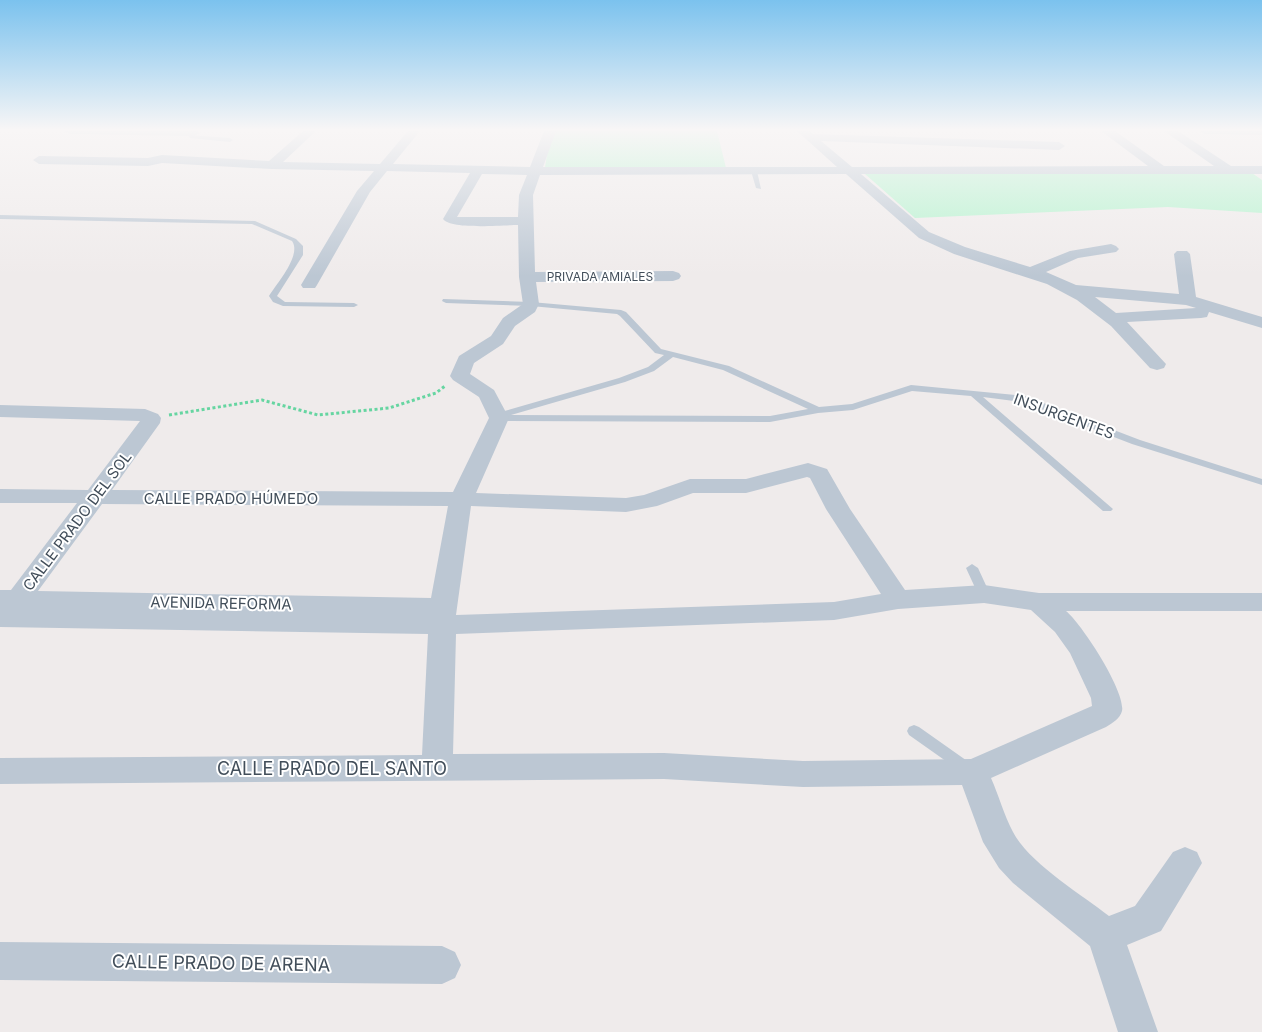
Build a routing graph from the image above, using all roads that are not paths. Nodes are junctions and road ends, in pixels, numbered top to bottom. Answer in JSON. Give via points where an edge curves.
{"nodes":[{"id":1,"x":374,"y":179,"type":"edge"},
{"id":2,"x":472,"y":179,"type":"edge"},
{"id":3,"x":532,"y":179,"type":"edge"},
{"id":4,"x":756,"y":179,"type":"edge"},
{"id":5,"x":859,"y":179,"type":"edge"},
{"id":6,"x":759,"y":188,"type":"dead end"},
{"id":7,"x":0,"y":217,"type":"edge"},
{"id":8,"x":524,"y":221,"type":"junction"},
{"id":9,"x":1111,"y":249,"type":"dead end"},
{"id":10,"x":1182,"y":254,"type":"dead end"},
{"id":11,"x":1031,"y":273,"type":"junction"},
{"id":12,"x":673,"y":276,"type":"dead end"},
{"id":13,"x":527,"y":277,"type":"junction"},
{"id":14,"x":309,"y":285,"type":"dead end"},
{"id":15,"x":1071,"y":290,"type":"junction"},
{"id":16,"x":1144,"y":297,"type":"junction"},
{"id":17,"x":1188,"y":300,"type":"junction"},
{"id":18,"x":446,"y":301,"type":"dead end"},
{"id":19,"x":531,"y":304,"type":"junction"},
{"id":20,"x":354,"y":305,"type":"dead end"},
{"id":21,"x":1223,"y":312,"type":"junction"},
{"id":22,"x":1171,"y":316,"type":"junction"},
{"id":23,"x":1113,"y":318,"type":"junction"},
{"id":24,"x":1262,"y":323,"type":"edge"},
{"id":25,"x":670,"y":355,"type":"junction"},
{"id":26,"x":1157,"y":364,"type":"dead end"},
{"id":27,"x":975,"y":394,"type":"junction"},
{"id":28,"x":818,"y":410,"type":"junction"},
{"id":29,"x":0,"y":411,"type":"edge"},
{"id":30,"x":499,"y":417,"type":"junction"},
{"id":31,"x":1262,"y":482,"type":"edge"},
{"id":32,"x":0,"y":496,"type":"edge"},
{"id":33,"x":94,"y":497,"type":"junction"},
{"id":34,"x":461,"y":499,"type":"junction"},
{"id":35,"x":1107,"y":509,"type":"dead end"},
{"id":36,"x":972,"y":568,"type":"dead end"},
{"id":37,"x":984,"y":594,"type":"junction"},
{"id":38,"x":898,"y":600,"type":"junction"},
{"id":39,"x":1039,"y":602,"type":"junction"},
{"id":40,"x":1262,"y":602,"type":"edge"},
{"id":41,"x":4,"y":611,"type":"edge"},
{"id":42,"x":442,"y":616,"type":"junction"},
{"id":43,"x":914,"y":731,"type":"dead end"},
{"id":44,"x":437,"y":768,"type":"junction"},
{"id":45,"x":0,"y":771,"type":"edge"},
{"id":46,"x":973,"y":772,"type":"junction"},
{"id":47,"x":1185,"y":863,"type":"dead end"},
{"id":48,"x":1105,"y":935,"type":"junction"},
{"id":49,"x":0,"y":961,"type":"edge"},
{"id":50,"x":442,"y":965,"type":"dead end"},
{"id":51,"x":1138,"y":1032,"type":"edge"}],
"edges":[{"from":1,"to":14,"type":"street","via":[[364,191]]},
{"from":2,"to":8,"type":"street","via":[[450,219]]},
{"from":3,"to":8,"type":"street","via":[[526,195]]},
{"from":4,"to":6,"type":"lane"},
{"from":5,"to":11,"type":"street","via":[[924,235],[946,247]]},
{"from":7,"to":20,"type":"lane","via":[[253,222],[294,240],[299,246],[299,255],[273,296],[276,300],[283,304]]},
{"from":8,"to":13,"type":"street"},
{"from":9,"to":11,"type":"street","via":[[1075,254]]},
{"from":10,"to":17,"type":"street"},
{"from":11,"to":15,"type":"street"},
{"from":12,"to":13,"type":"street","name":"PRIVADA AMIALES"},
{"from":13,"to":19,"type":"street"},
{"from":15,"to":16,"type":"street"},
{"from":15,"to":23,"type":"street"},
{"from":16,"to":17,"type":"street"},
{"from":16,"to":22,"type":"street"},
{"from":17,"to":21,"type":"street"},
{"from":18,"to":19,"type":"lane"},
{"from":19,"to":25,"type":"lane","via":[[618,312],[658,350]]},
{"from":19,"to":30,"type":"street","via":[[509,322],[497,340],[466,360],[460,376],[487,394]]},
{"from":21,"to":22,"type":"street"},
{"from":21,"to":24,"type":"street"},
{"from":22,"to":23,"type":"street"},
{"from":23,"to":26,"type":"street"},
{"from":25,"to":28,"type":"lane","via":[[726,368]]},
{"from":25,"to":30,"type":"lane","via":[[651,369],[622,380]]},
{"from":27,"to":28,"type":"lane","via":[[911,388],[862,405]]},
{"from":27,"to":31,"type":"lane","name":"INSURGENTES","via":[[1025,399],[1136,442]]},
{"from":27,"to":35,"type":"lane","name":"INSURGENTES"},
{"from":28,"to":30,"type":"lane","via":[[770,419]]},
{"from":29,"to":33,"type":"street","name":"CALLE PRADO DEL SOL","via":[[145,415],[151,418]]},
{"from":30,"to":34,"type":"street"},
{"from":32,"to":33,"type":"street","name":"CALLE PRADO HÚMEDO"},
{"from":33,"to":34,"type":"street","name":"CALLE PRADO HÚMEDO"},
{"from":33,"to":41,"type":"street","name":"CALLE PRADO DEL SOL"},
{"from":34,"to":38,"type":"street","name":"CALLE PRADO HÚMEDO","via":[[626,505],[690,486],[746,486],[814,470]]},
{"from":34,"to":42,"type":"street"},
{"from":36,"to":37,"type":"lane"},
{"from":37,"to":38,"type":"street","name":"AVENIDA REFORMA"},
{"from":37,"to":39,"type":"street","name":"AVENIDA REFORMA"},
{"from":38,"to":42,"type":"street","name":"AVENIDA REFORMA","via":[[834,611]]},
{"from":39,"to":40,"type":"street","name":"AVENIDA REFORMA"},
{"from":39,"to":46,"type":"street","via":[[1065,625],[1082,649],[1106,698],[1107,711]]},
{"from":41,"to":42,"type":"street","name":"AVENIDA REFORMA"},
{"from":42,"to":44,"type":"street"},
{"from":43,"to":46,"type":"lane"},
{"from":44,"to":45,"type":"street","name":"CALLE PRADO DEL SANTO"},
{"from":44,"to":46,"type":"street","name":"CALLE PRADO DEL SANTO","via":[[664,766],[803,774]]},
{"from":46,"to":48,"type":"street","via":[[1000,842],[1011,857],[1025,872]]},
{"from":47,"to":48,"type":"street","via":[[1148,919]]},
{"from":48,"to":51,"type":"street"},
{"from":49,"to":50,"type":"street","name":"CALLE PRADO DE ARENA"}]}
